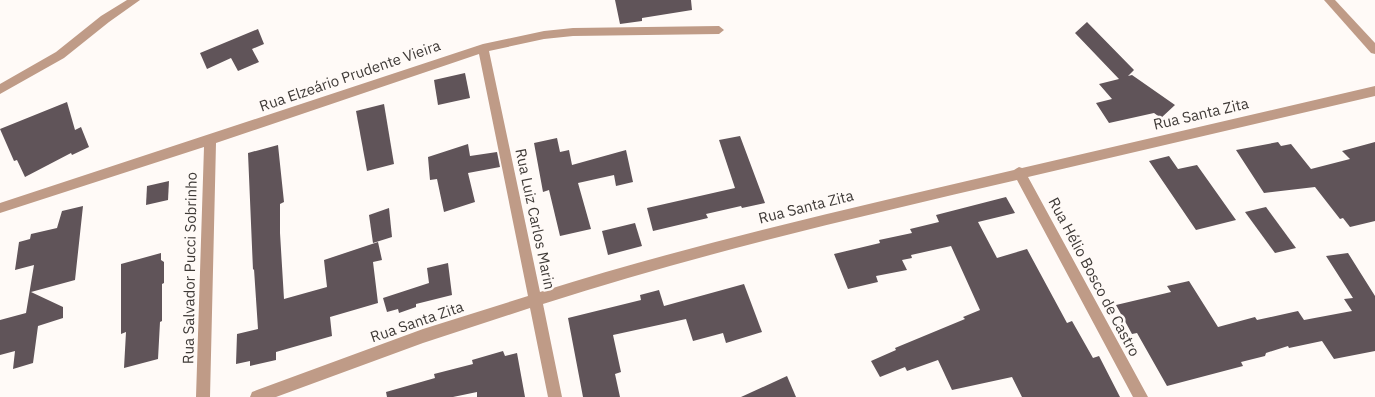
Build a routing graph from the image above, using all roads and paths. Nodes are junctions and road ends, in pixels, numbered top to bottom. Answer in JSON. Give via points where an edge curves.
{"nodes":[{"id":1,"x":135,"y":0,"type":"edge"},
{"id":2,"x":1328,"y":0,"type":"edge"},
{"id":3,"x":719,"y":30,"type":"dead end"},
{"id":4,"x":483,"y":48,"type":"junction"},
{"id":5,"x":1375,"y":50,"type":"edge"},
{"id":6,"x":0,"y":89,"type":"edge"},
{"id":7,"x":1375,"y":91,"type":"edge"},
{"id":8,"x":210,"y":140,"type":"junction"},
{"id":9,"x":1019,"y":172,"type":"junction"},
{"id":10,"x":0,"y":208,"type":"edge"},
{"id":11,"x":535,"y":300,"type":"junction"},
{"id":12,"x":203,"y":397,"type":"edge"},
{"id":13,"x":257,"y":397,"type":"edge"},
{"id":14,"x":555,"y":397,"type":"edge"},
{"id":15,"x":1141,"y":397,"type":"edge"}],
"edges":[{"from":1,"to":6,"type":"street","via":[[60,55]]},
{"from":2,"to":5,"type":"street"},
{"from":3,"to":4,"type":"street","name":"Rua Elzeário Prudente Vieira","via":[[573,32],[529,37]]},
{"from":4,"to":8,"type":"street","name":"Rua Elzeário Prudente Vieira"},
{"from":4,"to":11,"type":"street","name":"Rua Luiz Carlos Marin"},
{"from":7,"to":9,"type":"street","name":"Rua Santa Zita"},
{"from":8,"to":10,"type":"street","name":"Rua Elzeário Prudente Vieira"},
{"from":8,"to":12,"type":"street","name":"Rua Salvador Pucci Sobrinho"},
{"from":9,"to":11,"type":"street","name":"Rua Santa Zita","via":[[752,238]]},
{"from":9,"to":15,"type":"street","name":"Rua Hélio Bosco de Castro"},
{"from":11,"to":13,"type":"street","name":"Rua Santa Zita","via":[[423,336]]},
{"from":11,"to":14,"type":"street","name":"Rua Luiz Carlos Marin"}]}
